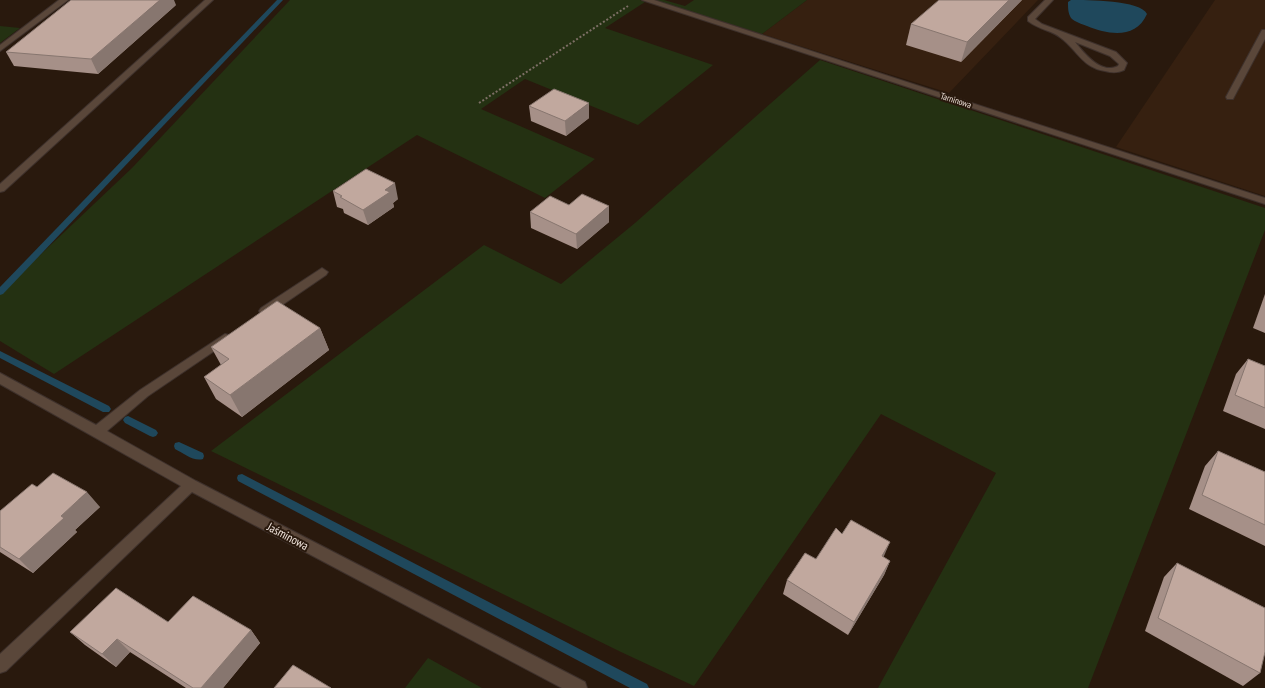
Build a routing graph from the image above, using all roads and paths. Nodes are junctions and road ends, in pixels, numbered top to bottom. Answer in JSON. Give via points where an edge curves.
{"nodes":[{"id":1,"x":64,"y":0,"type":"edge"},
{"id":2,"x":208,"y":0,"type":"edge"},
{"id":3,"x":646,"y":0,"type":"edge"},
{"id":4,"x":1049,"y":0,"type":"edge"},
{"id":5,"x":630,"y":4,"type":"dead end"},
{"id":6,"x":1265,"y":32,"type":"edge"},
{"id":7,"x":1065,"y":37,"type":"junction"},
{"id":8,"x":0,"y":49,"type":"edge"},
{"id":9,"x":1230,"y":97,"type":"dead end"},
{"id":10,"x":479,"y":103,"type":"dead end"},
{"id":11,"x":0,"y":188,"type":"edge"},
{"id":12,"x":1265,"y":201,"type":"edge"},
{"id":13,"x":322,"y":272,"type":"dead end"},
{"id":14,"x":256,"y":316,"type":"edge"},
{"id":15,"x":237,"y":330,"type":"edge"},
{"id":16,"x":0,"y":378,"type":"edge"},
{"id":17,"x":97,"y":432,"type":"junction"},
{"id":18,"x":191,"y":485,"type":"junction"},
{"id":19,"x":0,"y":665,"type":"edge"},
{"id":20,"x":579,"y":688,"type":"edge"}],
"edges":[{"from":1,"to":8,"type":"street"},
{"from":2,"to":11,"type":"street"},
{"from":3,"to":12,"type":"street","name":"Tarninowa"},
{"from":4,"to":7,"type":"street","via":[[1031,19],[1039,26]]},
{"from":5,"to":10,"type":"path"},
{"from":6,"to":9,"type":"street"},
{"from":7,"to":7,"type":"street","via":[[1090,64],[1114,70],[1123,66],[1113,54]]},
{"from":13,"to":14,"type":"street"},
{"from":15,"to":17,"type":"street","via":[[144,393]]},
{"from":16,"to":17,"type":"street","name":"Jaśminowa"},
{"from":17,"to":18,"type":"street","name":"Jaśminowa"},
{"from":18,"to":19,"type":"street"},
{"from":18,"to":20,"type":"street","name":"Jaśminowa"}]}
